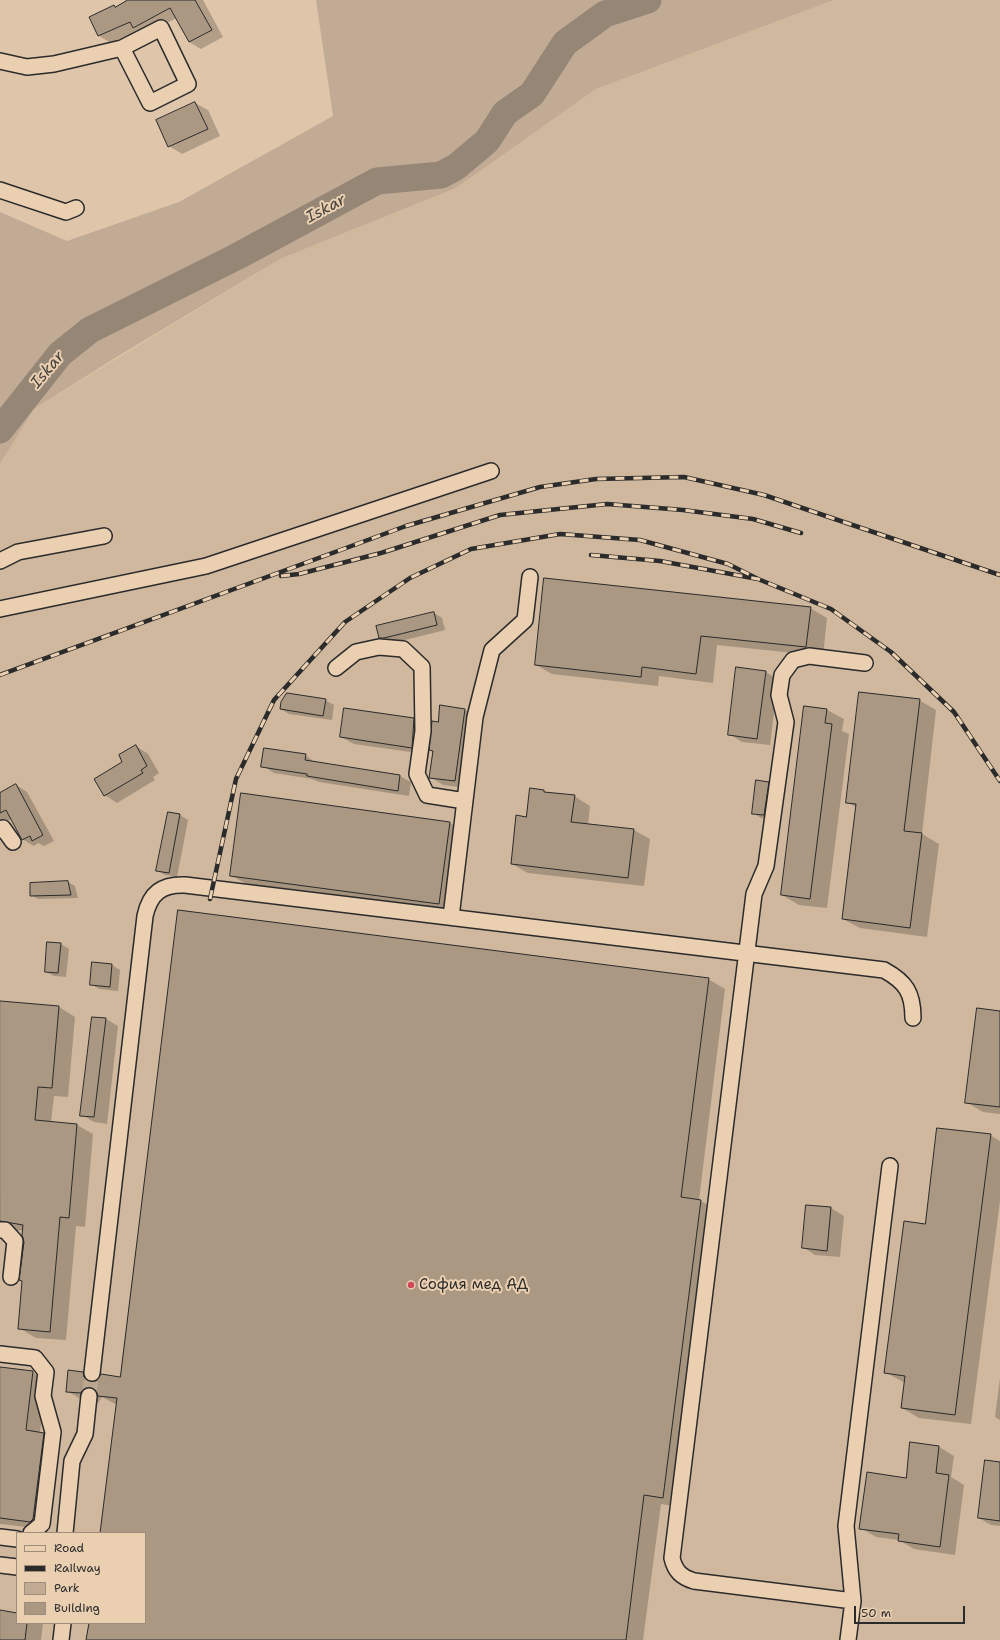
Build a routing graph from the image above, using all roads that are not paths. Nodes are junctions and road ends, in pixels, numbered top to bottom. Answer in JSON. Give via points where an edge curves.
{"nodes":[{"id":1,"x":122,"y":48,"type":"junction"},
{"id":2,"x":0,"y":61,"type":"edge"},
{"id":3,"x":0,"y":190,"type":"edge"},
{"id":4,"x":76,"y":208,"type":"dead end"},
{"id":5,"x":491,"y":471,"type":"dead end"},
{"id":6,"x":104,"y":536,"type":"dead end"},
{"id":7,"x":0,"y":560,"type":"edge"},
{"id":8,"x":530,"y":578,"type":"dead end"},
{"id":9,"x":0,"y":609,"type":"edge"},
{"id":10,"x":865,"y":663,"type":"dead end"},
{"id":11,"x":336,"y":668,"type":"dead end"},
{"id":12,"x":465,"y":801,"type":"junction"},
{"id":13,"x":0,"y":830,"type":"edge"},
{"id":14,"x":13,"y":842,"type":"dead end"},
{"id":15,"x":451,"y":917,"type":"junction"},
{"id":16,"x":747,"y":953,"type":"junction"},
{"id":17,"x":913,"y":1018,"type":"dead end"},
{"id":18,"x":890,"y":1166,"type":"dead end"},
{"id":19,"x":0,"y":1230,"type":"edge"},
{"id":20,"x":11,"y":1277,"type":"dead end"},
{"id":21,"x":0,"y":1354,"type":"edge"},
{"id":22,"x":92,"y":1372,"type":"tunnel mouth"},
{"id":23,"x":90,"y":1396,"type":"tunnel mouth"},
{"id":24,"x":33,"y":1532,"type":"edge"},
{"id":25,"x":65,"y":1532,"type":"edge"},
{"id":26,"x":0,"y":1538,"type":"edge"},
{"id":27,"x":16,"y":1539,"type":"edge"},
{"id":28,"x":0,"y":1565,"type":"edge"},
{"id":29,"x":16,"y":1567,"type":"edge"},
{"id":30,"x":853,"y":1601,"type":"junction"},
{"id":31,"x":63,"y":1624,"type":"edge"},
{"id":32,"x":61,"y":1640,"type":"edge"},
{"id":33,"x":848,"y":1640,"type":"edge"}],
"edges":[{"from":1,"to":1,"type":"street","via":[[150,103],[188,84],[160,28]]},
{"from":1,"to":2,"type":"street","via":[[54,64],[27,67]]},
{"from":3,"to":4,"type":"street","via":[[66,212]]},
{"from":5,"to":9,"type":"street","via":[[206,566]]},
{"from":6,"to":7,"type":"street","via":[[18,552]]},
{"from":8,"to":12,"type":"street","via":[[525,620],[492,650],[475,717]]},
{"from":10,"to":16,"type":"street","via":[[809,656],[793,660],[782,674],[779,694],[786,722],[766,866],[754,894]]},
{"from":11,"to":12,"type":"street","via":[[356,652],[380,647],[403,650],[422,667],[423,731],[417,774],[427,795]]},
{"from":12,"to":15,"type":"street"},
{"from":13,"to":14,"type":"street","via":[[2,828]]},
{"from":15,"to":16,"type":"street"},
{"from":15,"to":22,"type":"street","via":[[185,884],[162,888],[154,895],[147,905],[145,916]]},
{"from":16,"to":17,"type":"street","via":[[884,970],[897,977],[907,989],[913,1003]]},
{"from":16,"to":30,"type":"street","via":[[672,1558],[679,1574],[694,1581]]},
{"from":18,"to":30,"type":"street","via":[[846,1526]]},
{"from":19,"to":20,"type":"street","via":[[5,1230],[15,1242]]},
{"from":21,"to":24,"type":"street","via":[[35,1358],[46,1372],[43,1396],[53,1432],[42,1524]]},
{"from":23,"to":25,"type":"street","via":[[85,1434],[72,1461]]},
{"from":26,"to":27,"type":"street"},
{"from":28,"to":29,"type":"street"},
{"from":30,"to":33,"type":"street"},
{"from":31,"to":32,"type":"street"}]}
